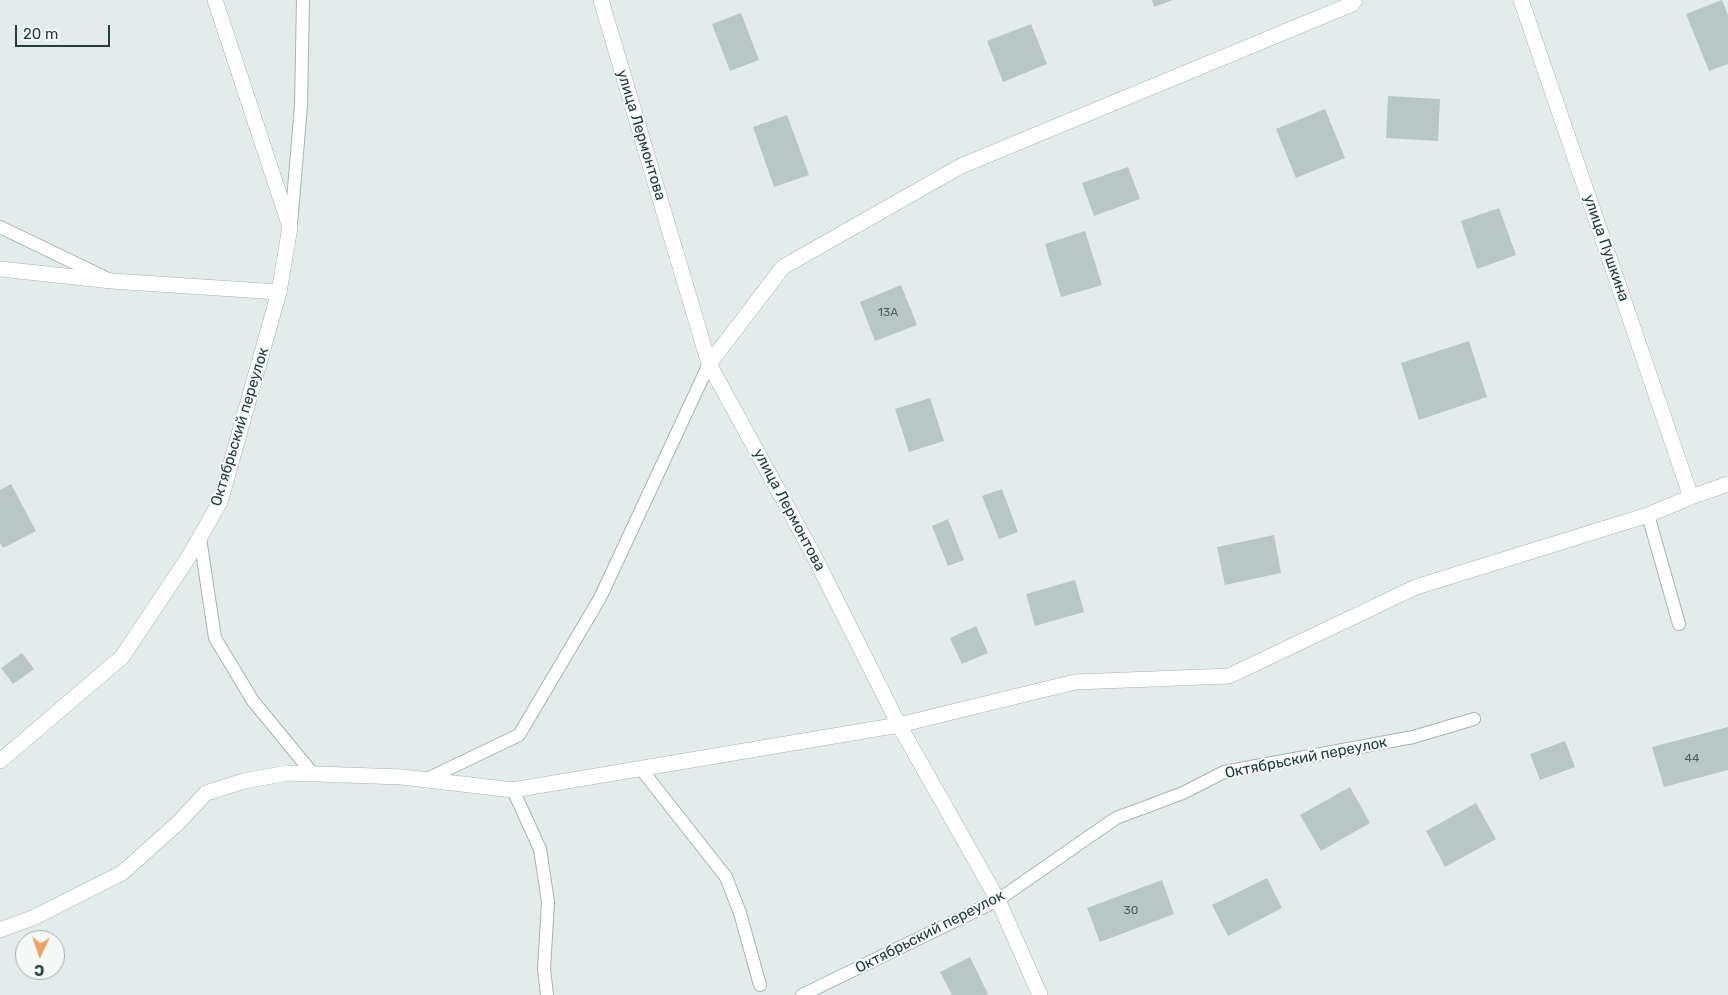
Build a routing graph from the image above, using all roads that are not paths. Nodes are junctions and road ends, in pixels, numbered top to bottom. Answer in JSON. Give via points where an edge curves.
{"nodes":[{"id":1,"x":214,"y":0,"type":"edge"},
{"id":2,"x":303,"y":0,"type":"edge"},
{"id":3,"x":601,"y":0,"type":"edge"},
{"id":4,"x":1355,"y":0,"type":"edge"},
{"id":5,"x":1521,"y":0,"type":"edge"},
{"id":6,"x":0,"y":226,"type":"edge"},
{"id":7,"x":290,"y":227,"type":"junction"},
{"id":8,"x":0,"y":269,"type":"edge"},
{"id":9,"x":112,"y":281,"type":"junction"},
{"id":10,"x":279,"y":292,"type":"junction"},
{"id":11,"x":710,"y":364,"type":"junction"},
{"id":12,"x":1728,"y":484,"type":"edge"},
{"id":13,"x":1691,"y":497,"type":"junction"},
{"id":14,"x":1648,"y":515,"type":"junction"},
{"id":15,"x":200,"y":538,"type":"junction"},
{"id":16,"x":1679,"y":624,"type":"dead end"},
{"id":17,"x":1474,"y":719,"type":"dead end"},
{"id":18,"x":899,"y":725,"type":"junction"},
{"id":19,"x":0,"y":761,"type":"edge"},
{"id":20,"x":641,"y":769,"type":"junction"},
{"id":21,"x":313,"y":774,"type":"junction"},
{"id":22,"x":425,"y":780,"type":"junction"},
{"id":23,"x":513,"y":790,"type":"junction"},
{"id":24,"x":998,"y":900,"type":"junction"},
{"id":25,"x":0,"y":930,"type":"edge"},
{"id":26,"x":760,"y":985,"type":"dead end"},
{"id":27,"x":547,"y":995,"type":"edge"},
{"id":28,"x":802,"y":995,"type":"edge"},
{"id":29,"x":1040,"y":995,"type":"edge"}],
"edges":[{"from":1,"to":7,"type":"street"},
{"from":2,"to":7,"type":"lane","via":[[301,106]]},
{"from":3,"to":11,"type":"street","name":"улица Лермонтова"},
{"from":4,"to":11,"type":"street","via":[[1352,4],[961,166],[783,267]]},
{"from":5,"to":13,"type":"street","name":"улица Пушкина"},
{"from":6,"to":9,"type":"lane"},
{"from":7,"to":10,"type":"street","name":"Октябрьский переулок"},
{"from":8,"to":9,"type":"street"},
{"from":9,"to":10,"type":"street"},
{"from":10,"to":15,"type":"street","name":"Октябрьский переулок","via":[[220,502]]},
{"from":11,"to":18,"type":"street","name":"улица Лермонтова","via":[[813,554]]},
{"from":11,"to":22,"type":"lane","via":[[600,598],[519,735]]},
{"from":12,"to":13,"type":"street"},
{"from":13,"to":14,"type":"street"},
{"from":14,"to":16,"type":"lane"},
{"from":14,"to":18,"type":"street","via":[[1416,587],[1229,676],[1075,682]]},
{"from":15,"to":19,"type":"street","name":"Октябрьский переулок","via":[[122,657]]},
{"from":15,"to":21,"type":"lane","via":[[216,638],[253,702]]},
{"from":17,"to":24,"type":"lane","name":"Октябрьский переулок","via":[[1414,736],[1224,772],[1183,793],[1116,818]]},
{"from":18,"to":20,"type":"street"},
{"from":18,"to":24,"type":"street","name":"улица Лермонтова"},
{"from":20,"to":23,"type":"street"},
{"from":20,"to":26,"type":"lane","via":[[726,877],[740,913]]},
{"from":21,"to":22,"type":"street"},
{"from":21,"to":25,"type":"street","via":[[288,773],[206,793],[122,873],[35,917]]},
{"from":22,"to":23,"type":"street"},
{"from":23,"to":27,"type":"lane","via":[[540,848],[548,902],[544,969]]},
{"from":24,"to":28,"type":"lane","name":"Октябрьский переулок"},
{"from":24,"to":29,"type":"street","name":"улица Лермонтова"}]}
